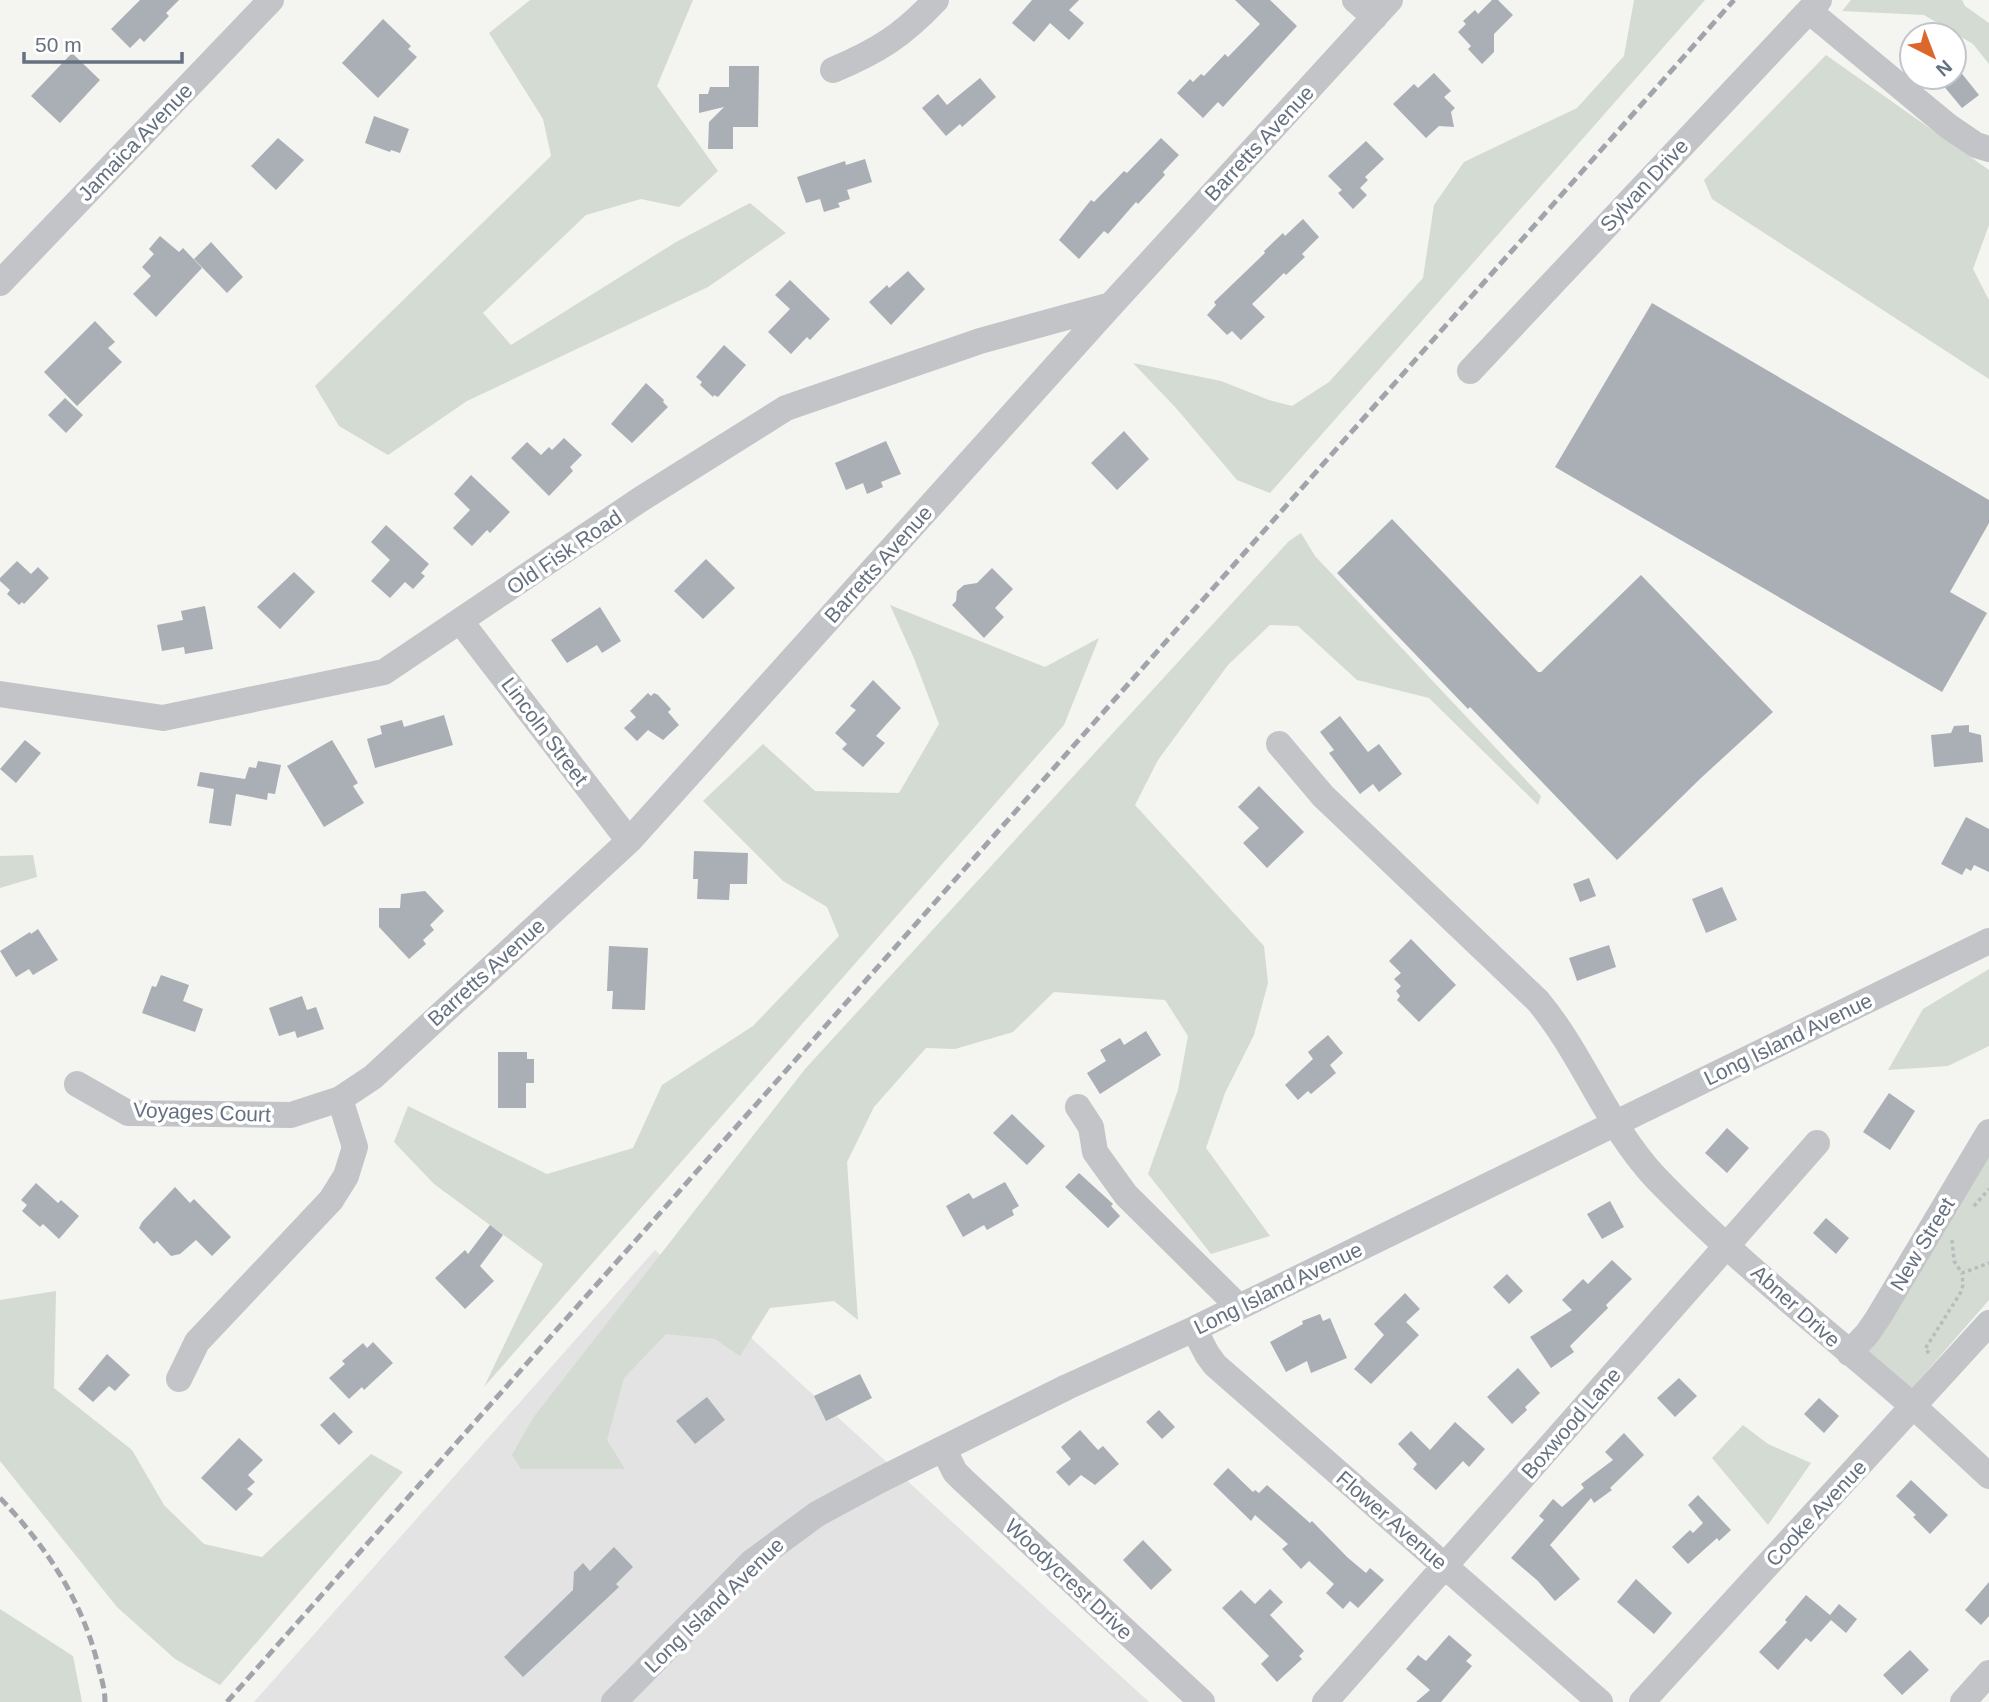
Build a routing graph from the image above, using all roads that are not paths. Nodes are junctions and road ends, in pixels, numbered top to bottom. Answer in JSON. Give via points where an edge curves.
{"nodes":[{"id":1,"x":271,"y":0,"type":"edge"},
{"id":2,"x":936,"y":0,"type":"edge"},
{"id":3,"x":1373,"y":6,"type":"edge"},
{"id":4,"x":1814,"y":6,"type":"edge"},
{"id":5,"x":832,"y":70,"type":"dead end"},
{"id":6,"x":1989,"y":149,"type":"edge"},
{"id":7,"x":0,"y":283,"type":"edge"},
{"id":8,"x":1111,"y":304,"type":"junction"},
{"id":9,"x":1469,"y":370,"type":"dead end"},
{"id":10,"x":461,"y":622,"type":"junction"},
{"id":11,"x":0,"y":694,"type":"edge"},
{"id":12,"x":1279,"y":744,"type":"dead end"},
{"id":13,"x":629,"y":841,"type":"junction"},
{"id":14,"x":1989,"y":941,"type":"edge"},
{"id":15,"x":78,"y":1084,"type":"dead end"},
{"id":16,"x":340,"y":1099,"type":"junction"},
{"id":17,"x":1078,"y":1107,"type":"dead end"},
{"id":18,"x":290,"y":1115,"type":"joint"},
{"id":19,"x":1616,"y":1124,"type":"junction"},
{"id":20,"x":1989,"y":1132,"type":"edge"},
{"id":21,"x":1817,"y":1143,"type":"dead end"},
{"id":22,"x":1727,"y":1245,"type":"junction"},
{"id":23,"x":1239,"y":1307,"type":"junction"},
{"id":24,"x":1989,"y":1323,"type":"edge"},
{"id":25,"x":1194,"y":1329,"type":"junction"},
{"id":26,"x":1849,"y":1353,"type":"junction"},
{"id":27,"x":178,"y":1379,"type":"dead end"},
{"id":28,"x":1914,"y":1407,"type":"junction"},
{"id":29,"x":944,"y":1450,"type":"junction"},
{"id":30,"x":1989,"y":1476,"type":"edge"},
{"id":31,"x":1445,"y":1567,"type":"junction"},
{"id":32,"x":1989,"y":1673,"type":"edge"},
{"id":33,"x":614,"y":1702,"type":"edge"},
{"id":34,"x":1202,"y":1702,"type":"edge"},
{"id":35,"x":1325,"y":1702,"type":"edge"},
{"id":36,"x":1600,"y":1702,"type":"edge"},
{"id":37,"x":1642,"y":1702,"type":"edge"},
{"id":38,"x":1963,"y":1702,"type":"edge"}],
"edges":[{"from":1,"to":7,"type":"street","name":"Jamaica Avenue"},
{"from":2,"to":5,"type":"street","via":[[911,27],[870,54]]},
{"from":3,"to":8,"type":"street","name":"Barretts Avenue"},
{"from":4,"to":6,"type":"street","via":[[1948,126]]},
{"from":4,"to":9,"type":"street","name":"Sylvan Drive"},
{"from":8,"to":10,"type":"street","name":"Old Fisk Road","via":[[981,341],[786,408],[641,499]]},
{"from":8,"to":13,"type":"street","name":"Barretts Avenue"},
{"from":10,"to":11,"type":"street","name":"Old Fisk Road","via":[[383,672],[163,718]]},
{"from":10,"to":13,"type":"street","name":"Lincoln Street"},
{"from":12,"to":19,"type":"street","name":"Abner Drive","via":[[1323,796],[1538,1001],[1564,1035]]},
{"from":13,"to":16,"type":"street","name":"Barretts Avenue","via":[[373,1077]]},
{"from":14,"to":19,"type":"street","name":"Long Island Avenue"},
{"from":15,"to":18,"type":"street","name":"Voyages Court","via":[[128,1113]]},
{"from":16,"to":18,"type":"street","name":"Barretts Avenue"},
{"from":16,"to":27,"type":"street","via":[[355,1147],[346,1176],[331,1200],[197,1342]]},
{"from":17,"to":23,"type":"street","via":[[1091,1127],[1096,1152],[1126,1195]]},
{"from":19,"to":22,"type":"street","name":"Abner Drive","via":[[1656,1178]]},
{"from":19,"to":23,"type":"street","name":"Long Island Avenue"},
{"from":20,"to":26,"type":"street","name":"New Street","via":[[1878,1318]]},
{"from":21,"to":22,"type":"street","name":"Boxwood Lane"},
{"from":22,"to":26,"type":"street","name":"Abner Drive"},
{"from":22,"to":31,"type":"street","name":"Boxwood Lane"},
{"from":23,"to":25,"type":"street","name":"Long Island Avenue"},
{"from":24,"to":28,"type":"street","name":"Cooke Avenue"},
{"from":25,"to":29,"type":"street","name":"Long Island Avenue"},
{"from":25,"to":31,"type":"street","name":"Flower Avenue","via":[[1215,1364]]},
{"from":26,"to":28,"type":"street","name":"Abner Drive"},
{"from":28,"to":30,"type":"street","name":"Abner Drive"},
{"from":28,"to":37,"type":"street","name":"Cooke Avenue"},
{"from":29,"to":33,"type":"street","name":"Long Island Avenue","via":[[817,1514],[772,1546]]},
{"from":29,"to":34,"type":"street","name":"Woodycrest Drive","via":[[963,1480]]},
{"from":31,"to":35,"type":"street","name":"Boxwood Lane"},
{"from":31,"to":36,"type":"street","name":"Flower Avenue"},
{"from":32,"to":38,"type":"street"}]}
